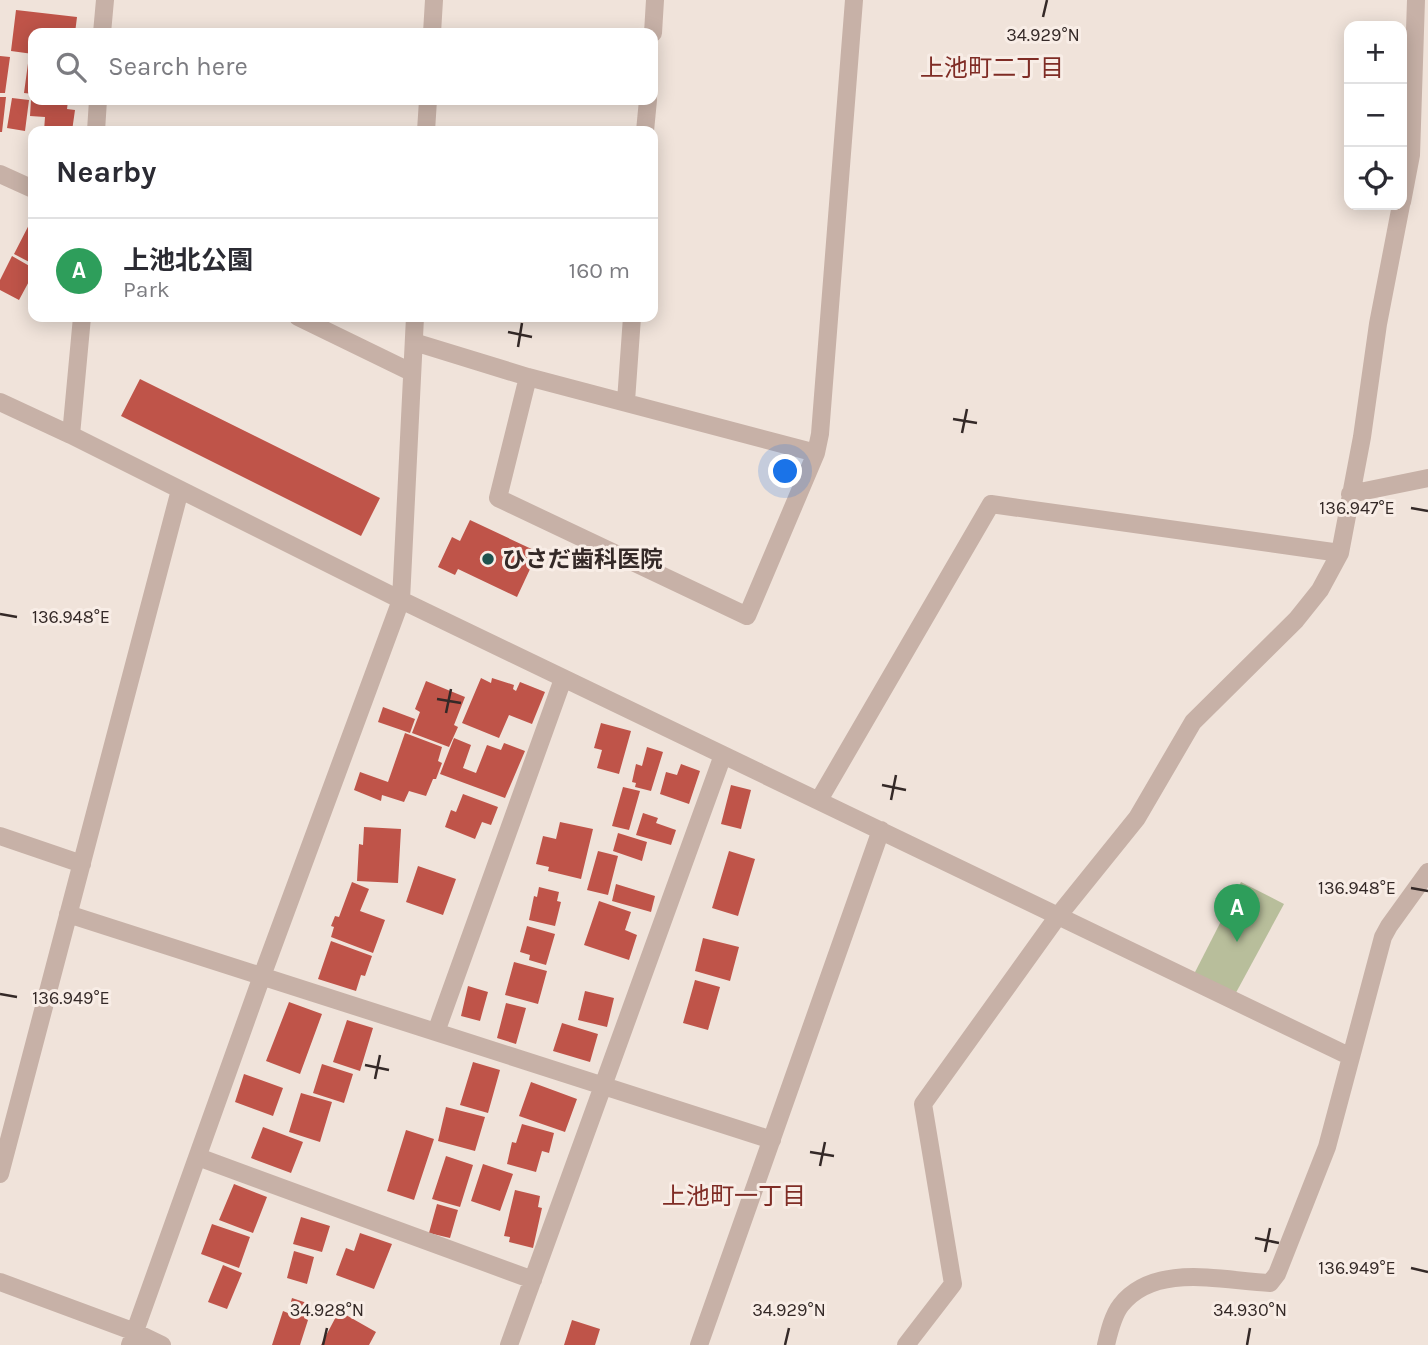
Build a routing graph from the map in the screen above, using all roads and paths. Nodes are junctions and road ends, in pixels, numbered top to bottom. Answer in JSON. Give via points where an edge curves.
{"nodes":[{"id":1,"x":104,"y":0,"type":"edge"},
{"id":2,"x":434,"y":0,"type":"edge"},
{"id":3,"x":655,"y":0,"type":"edge"},
{"id":4,"x":855,"y":0,"type":"edge"},
{"id":5,"x":1416,"y":0,"type":"edge"},
{"id":6,"x":103,"y":28,"type":"edge"},
{"id":7,"x":432,"y":28,"type":"edge"},
{"id":8,"x":653,"y":28,"type":"edge"},
{"id":9,"x":98,"y":105,"type":"edge"},
{"id":10,"x":428,"y":105,"type":"edge"},
{"id":11,"x":648,"y":105,"type":"edge"},
{"id":12,"x":96,"y":126,"type":"edge"},
{"id":13,"x":426,"y":126,"type":"edge"},
{"id":14,"x":645,"y":126,"type":"edge"},
{"id":15,"x":0,"y":174,"type":"edge"},
{"id":16,"x":1407,"y":174,"type":"edge"},
{"id":17,"x":28,"y":188,"type":"edge"},
{"id":18,"x":1400,"y":210,"type":"edge"},
{"id":19,"x":82,"y":322,"type":"edge"},
{"id":20,"x":308,"y":322,"type":"edge"},
{"id":21,"x":415,"y":322,"type":"edge"},
{"id":22,"x":632,"y":322,"type":"edge"},
{"id":23,"x":414,"y":342,"type":"junction"},
{"id":24,"x":411,"y":372,"type":"junction"},
{"id":25,"x":528,"y":376,"type":"junction"},
{"id":26,"x":626,"y":401,"type":"junction"},
{"id":27,"x":0,"y":402,"type":"edge"},
{"id":28,"x":71,"y":435,"type":"junction"},
{"id":29,"x":816,"y":453,"type":"junction"},
{"id":30,"x":1428,"y":478,"type":"edge"},
{"id":31,"x":180,"y":490,"type":"junction"},
{"id":32,"x":1350,"y":495,"type":"junction"},
{"id":33,"x":1340,"y":553,"type":"junction"},
{"id":34,"x":401,"y":600,"type":"junction"},
{"id":35,"x":563,"y":679,"type":"junction"},
{"id":36,"x":723,"y":755,"type":"junction"},
{"id":37,"x":819,"y":800,"type":"junction"},
{"id":38,"x":881,"y":830,"type":"junction"},
{"id":39,"x":0,"y":836,"type":"edge"},
{"id":40,"x":82,"y":864,"type":"junction"},
{"id":41,"x":1428,"y":872,"type":"edge"},
{"id":42,"x":68,"y":914,"type":"junction"},
{"id":43,"x":1058,"y":916,"type":"junction"},
{"id":44,"x":262,"y":976,"type":"junction"},
{"id":45,"x":436,"y":1032,"type":"junction"},
{"id":46,"x":1349,"y":1056,"type":"junction"},
{"id":47,"x":605,"y":1086,"type":"junction"},
{"id":48,"x":772,"y":1140,"type":"junction"},
{"id":49,"x":198,"y":1157,"type":"junction"},
{"id":50,"x":0,"y":1174,"type":"edge"},
{"id":51,"x":533,"y":1280,"type":"junction"},
{"id":52,"x":0,"y":1282,"type":"edge"},
{"id":53,"x":133,"y":1339,"type":"edge"},
{"id":54,"x":162,"y":1345,"type":"edge"},
{"id":55,"x":509,"y":1345,"type":"edge"},
{"id":56,"x":699,"y":1345,"type":"edge"},
{"id":57,"x":906,"y":1345,"type":"edge"},
{"id":58,"x":1106,"y":1345,"type":"edge"}],
"edges":[{"from":1,"to":6,"type":"street"},
{"from":2,"to":7,"type":"street"},
{"from":3,"to":8,"type":"street"},
{"from":4,"to":29,"type":"street"},
{"from":5,"to":16,"type":"street"},
{"from":9,"to":12,"type":"street"},
{"from":10,"to":13,"type":"street"},
{"from":11,"to":14,"type":"street"},
{"from":15,"to":17,"type":"street"},
{"from":18,"to":32,"type":"street"},
{"from":19,"to":28,"type":"street"},
{"from":20,"to":24,"type":"street"},
{"from":21,"to":23,"type":"street"},
{"from":22,"to":26,"type":"street"},
{"from":23,"to":24,"type":"street"},
{"from":23,"to":25,"type":"street"},
{"from":24,"to":34,"type":"street"},
{"from":25,"to":26,"type":"street"},
{"from":25,"to":29,"type":"street","via":[[498,498],[747,616]]},
{"from":26,"to":29,"type":"street"},
{"from":27,"to":28,"type":"street"},
{"from":28,"to":31,"type":"street"},
{"from":30,"to":32,"type":"street"},
{"from":31,"to":34,"type":"street"},
{"from":31,"to":40,"type":"street"},
{"from":32,"to":33,"type":"street"},
{"from":33,"to":37,"type":"street","via":[[991,504]]},
{"from":33,"to":43,"type":"street","via":[[1320,590],[1296,620],[1193,722],[1138,818]]},
{"from":34,"to":35,"type":"street"},
{"from":34,"to":44,"type":"street"},
{"from":35,"to":36,"type":"street"},
{"from":35,"to":45,"type":"street"},
{"from":36,"to":37,"type":"street"},
{"from":36,"to":47,"type":"street"},
{"from":37,"to":38,"type":"street"},
{"from":38,"to":43,"type":"street"},
{"from":38,"to":48,"type":"street"},
{"from":39,"to":40,"type":"street"},
{"from":40,"to":42,"type":"street"},
{"from":41,"to":46,"type":"street","via":[[1383,937]]},
{"from":42,"to":44,"type":"street"},
{"from":42,"to":50,"type":"street"},
{"from":43,"to":46,"type":"street"},
{"from":43,"to":57,"type":"street","via":[[923,1104],[953,1284]]},
{"from":44,"to":45,"type":"street"},
{"from":44,"to":49,"type":"street"},
{"from":45,"to":47,"type":"street"},
{"from":46,"to":58,"type":"street","via":[[1326,1147],[1270,1283],[1179,1276],[1143,1286],[1121,1305]]},
{"from":47,"to":48,"type":"street"},
{"from":47,"to":51,"type":"street"},
{"from":48,"to":56,"type":"street"},
{"from":49,"to":51,"type":"street"},
{"from":49,"to":53,"type":"street"},
{"from":51,"to":55,"type":"street"},
{"from":52,"to":53,"type":"street"},
{"from":53,"to":54,"type":"street"}]}
